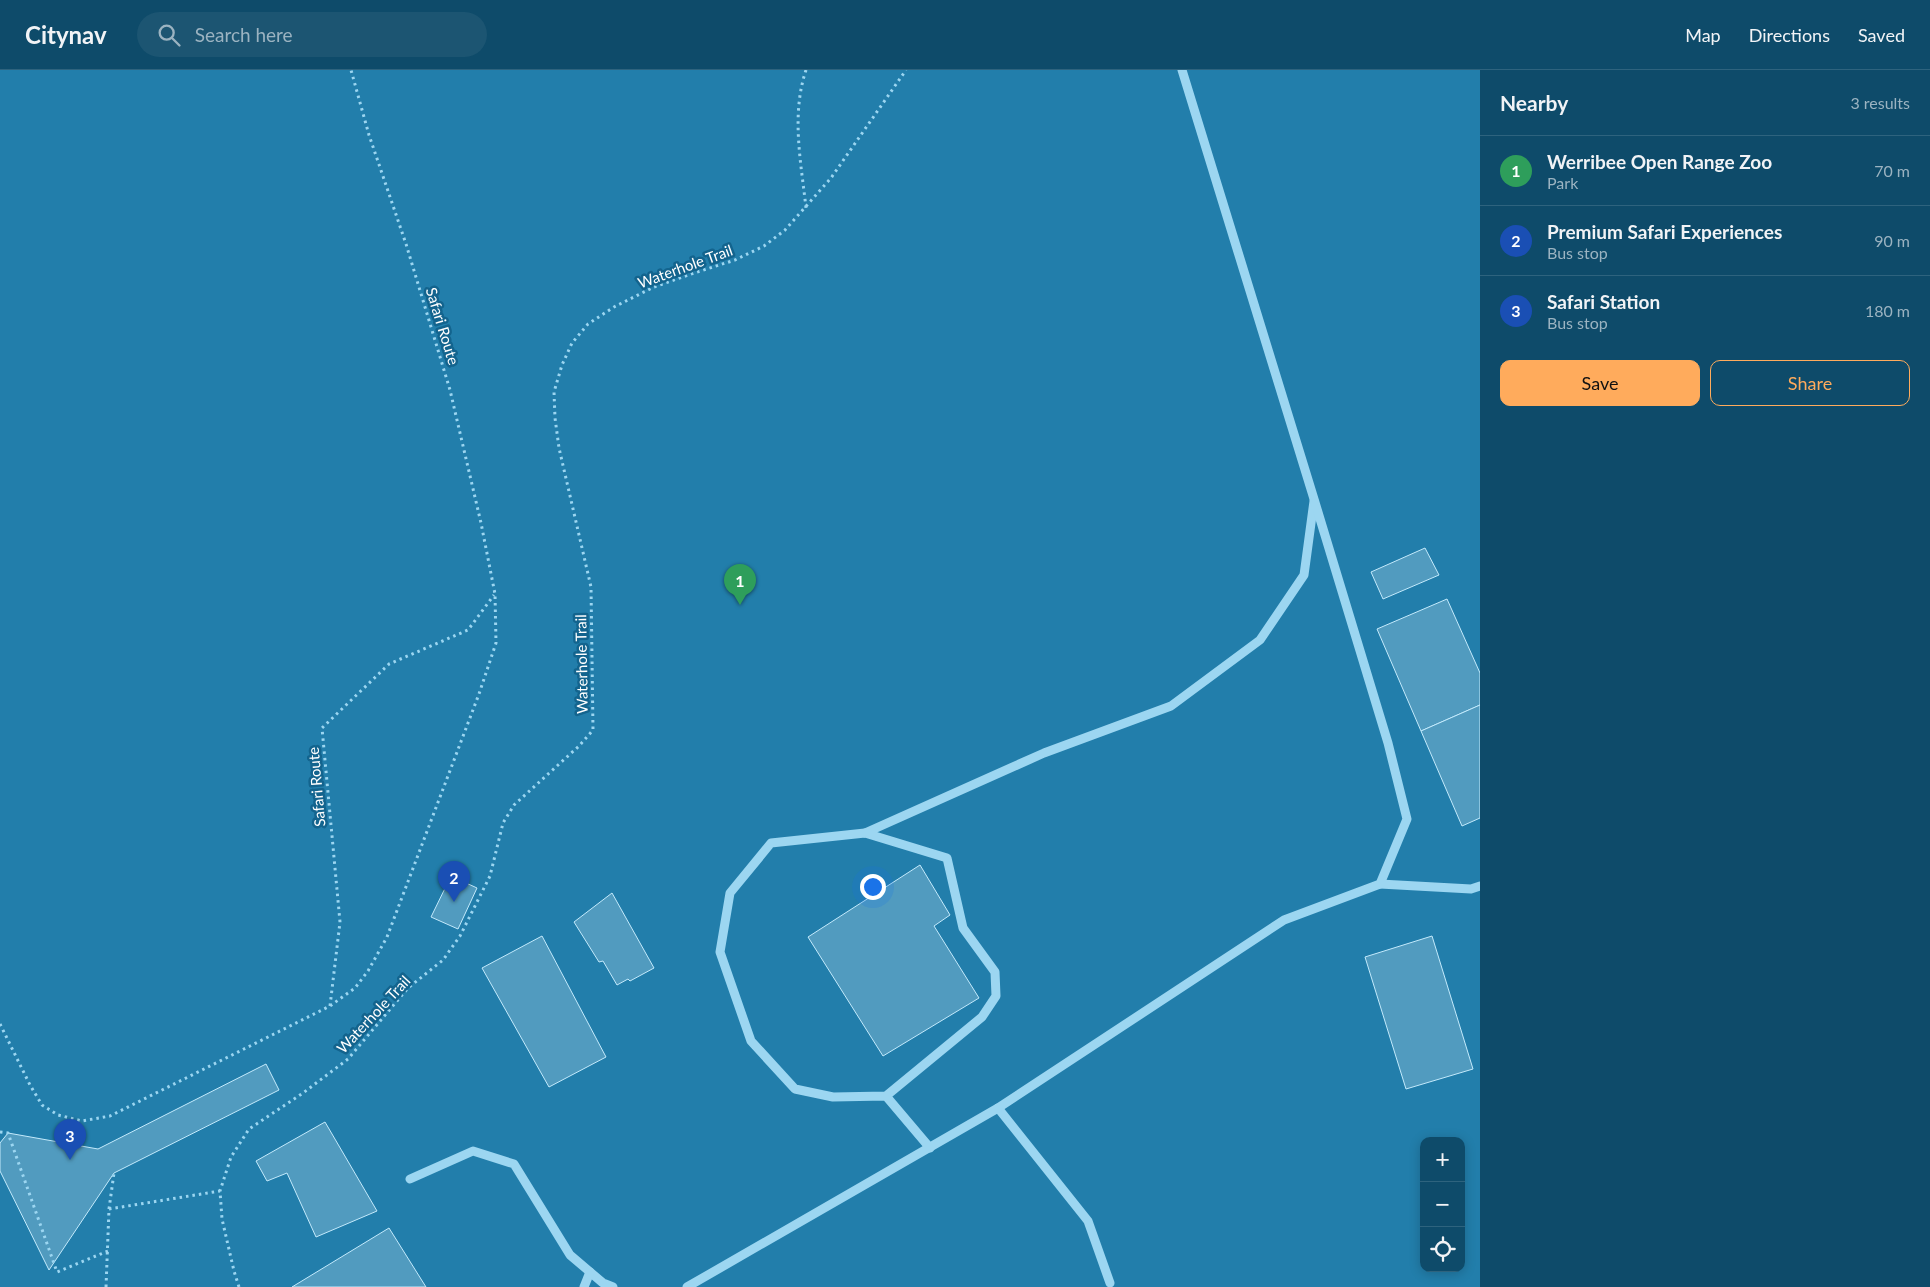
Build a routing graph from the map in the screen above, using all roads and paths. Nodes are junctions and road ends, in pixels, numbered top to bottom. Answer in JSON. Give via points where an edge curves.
{"nodes":[{"id":1,"x":351,"y":70,"type":"edge"},
{"id":2,"x":806,"y":70,"type":"edge"},
{"id":3,"x":906,"y":70,"type":"edge"},
{"id":4,"x":1182,"y":70,"type":"edge"},
{"id":5,"x":806,"y":208,"type":"junction"},
{"id":6,"x":1314,"y":499,"type":"junction"},
{"id":7,"x":495,"y":594,"type":"junction"},
{"id":8,"x":865,"y":833,"type":"junction"},
{"id":9,"x":1380,"y":884,"type":"junction"},
{"id":10,"x":1480,"y":886,"type":"edge"},
{"id":11,"x":330,"y":1006,"type":"junction"},
{"id":12,"x":0,"y":1024,"type":"edge"},
{"id":13,"x":886,"y":1096,"type":"junction"},
{"id":14,"x":998,"y":1108,"type":"junction"},
{"id":15,"x":0,"y":1132,"type":"edge"},
{"id":16,"x":930,"y":1148,"type":"junction"},
{"id":17,"x":114,"y":1173,"type":"dead end"},
{"id":18,"x":410,"y":1179,"type":"dead end"},
{"id":19,"x":220,"y":1191,"type":"junction"},
{"id":20,"x":109,"y":1209,"type":"junction"},
{"id":21,"x":108,"y":1251,"type":"junction"},
{"id":22,"x":590,"y":1272,"type":"junction"},
{"id":23,"x":1110,"y":1283,"type":"dead end"},
{"id":24,"x":106,"y":1287,"type":"edge"},
{"id":25,"x":240,"y":1287,"type":"edge"},
{"id":26,"x":584,"y":1287,"type":"edge"},
{"id":27,"x":613,"y":1287,"type":"edge"},
{"id":28,"x":688,"y":1287,"type":"edge"}],
"edges":[{"from":1,"to":7,"type":"path","name":"Safari Route","via":[[450,390]]},
{"from":2,"to":5,"type":"path","via":[[800,88],[797,123]]},
{"from":3,"to":5,"type":"path","name":"Waterhole Trail","via":[[831,178]]},
{"from":4,"to":6,"type":"street"},
{"from":5,"to":19,"type":"path","name":"Waterhole Trail","via":[[764,246],[735,260],[654,288],[614,307],[588,324],[572,343],[554,392],[555,418],[591,588],[593,730],[514,805],[503,823],[490,876],[460,936],[444,960],[408,988],[348,1059],[249,1129],[231,1157]]},
{"from":6,"to":8,"type":"street","via":[[1304,575],[1260,640],[1171,706],[1044,753]]},
{"from":6,"to":9,"type":"street","via":[[1388,743],[1406,818]]},
{"from":7,"to":11,"type":"path","name":"Safari Route","via":[[496,642],[387,937],[355,988]]},
{"from":7,"to":11,"type":"path","name":"Safari Route","via":[[468,630],[389,664],[322,728],[340,922]]},
{"from":8,"to":13,"type":"street","via":[[947,858],[963,928],[995,972],[996,996],[982,1017]]},
{"from":8,"to":13,"type":"street","via":[[771,843],[730,893],[720,952],[751,1041],[796,1089],[834,1097]]},
{"from":9,"to":10,"type":"street","via":[[1471,889]]},
{"from":9,"to":14,"type":"street","via":[[1284,920]]},
{"from":11,"to":12,"type":"path","name":"Safari Route","via":[[110,1116],[82,1121],[58,1115],[42,1105]]},
{"from":13,"to":16,"type":"street"},
{"from":14,"to":16,"type":"street"},
{"from":14,"to":23,"type":"street","via":[[1088,1220]]},
{"from":15,"to":21,"type":"path","via":[[8,1133],[57,1272]]},
{"from":16,"to":28,"type":"street"},
{"from":17,"to":20,"type":"path"},
{"from":18,"to":22,"type":"street","via":[[473,1151],[514,1164],[570,1255]]},
{"from":19,"to":20,"type":"path"},
{"from":19,"to":25,"type":"path","name":"Waterhole Trail","via":[[222,1219]]},
{"from":20,"to":21,"type":"path"},
{"from":21,"to":24,"type":"path"},
{"from":22,"to":26,"type":"street"},
{"from":22,"to":27,"type":"street"}]}
